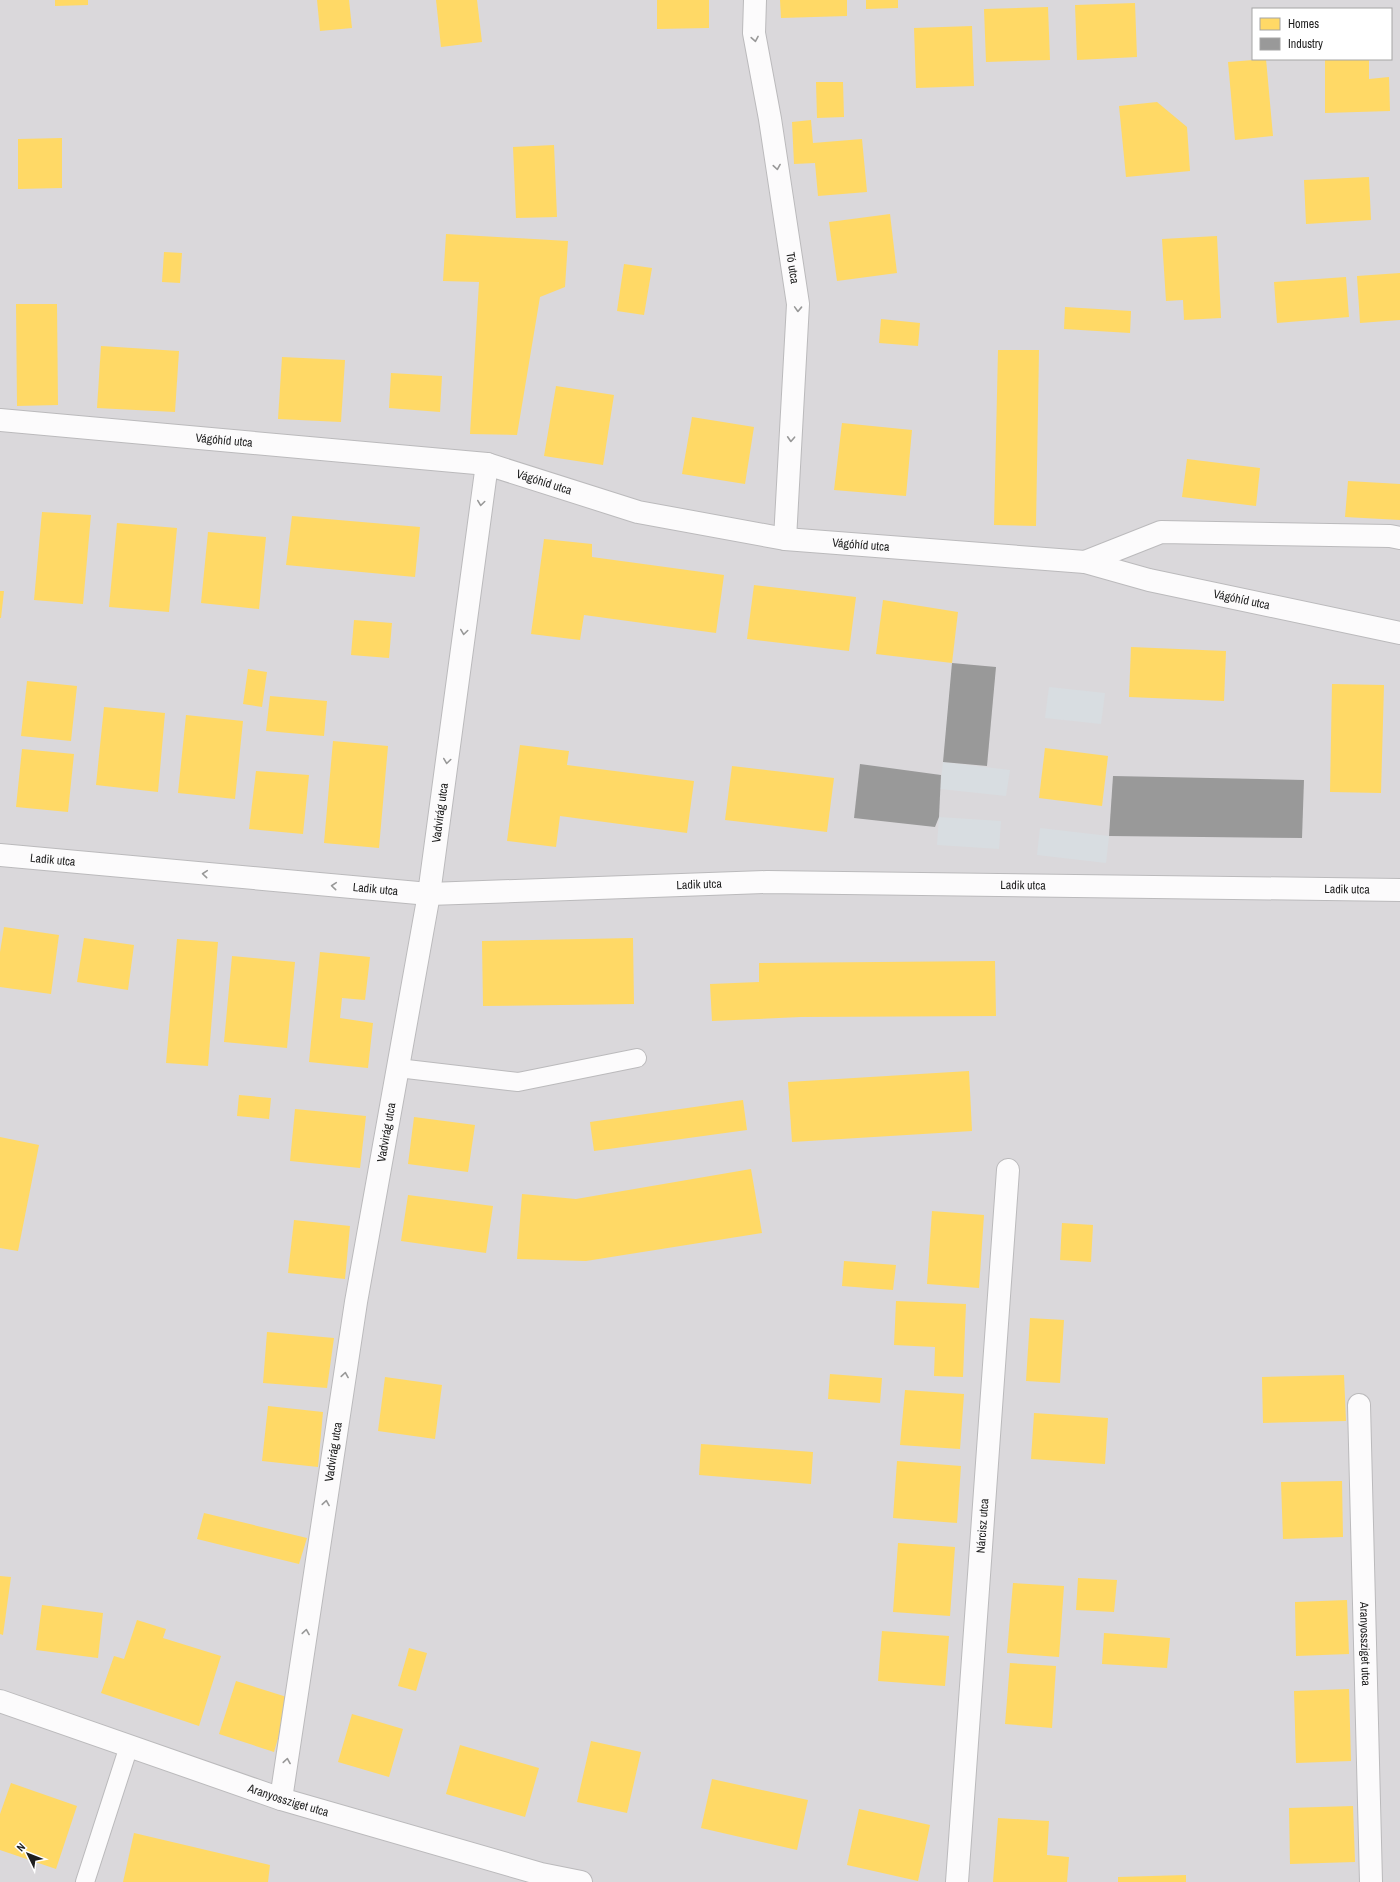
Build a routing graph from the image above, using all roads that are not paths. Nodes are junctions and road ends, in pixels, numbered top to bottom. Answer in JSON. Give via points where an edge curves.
{"nodes":[{"id":1,"x":755,"y":0,"type":"edge"},
{"id":2,"x":0,"y":420,"type":"edge"},
{"id":3,"x":487,"y":464,"type":"junction"},
{"id":4,"x":1400,"y":538,"type":"edge"},
{"id":5,"x":785,"y":539,"type":"junction"},
{"id":6,"x":1085,"y":562,"type":"junction"},
{"id":7,"x":1400,"y":633,"type":"edge"},
{"id":8,"x":0,"y":855,"type":"edge"},
{"id":9,"x":1400,"y":890,"type":"edge"},
{"id":10,"x":429,"y":894,"type":"junction"},
{"id":11,"x":637,"y":1058,"type":"dead end"},
{"id":12,"x":398,"y":1068,"type":"junction"},
{"id":13,"x":1008,"y":1170,"type":"dead end"},
{"id":14,"x":1359,"y":1405,"type":"dead end"},
{"id":15,"x":0,"y":1701,"type":"edge"},
{"id":16,"x":129,"y":1746,"type":"junction"},
{"id":17,"x":281,"y":1799,"type":"junction"},
{"id":18,"x":85,"y":1882,"type":"edge"},
{"id":19,"x":581,"y":1882,"type":"edge"},
{"id":20,"x":957,"y":1882,"type":"edge"},
{"id":21,"x":1371,"y":1882,"type":"edge"}],
"edges":[{"from":1,"to":5,"type":"street","name":"Tó utca","one_way":true,"via":[[754,33],[770,119],[798,304]]},
{"from":2,"to":3,"type":"street","name":"Vágóhíd utca"},
{"from":3,"to":5,"type":"street","name":"Vágóhíd utca","via":[[638,512]]},
{"from":3,"to":10,"type":"street","name":"Vadvirág utca","one_way":true},
{"from":4,"to":6,"type":"street","name":"Vágóhíd utca","via":[[1162,532]]},
{"from":5,"to":6,"type":"street","name":"Vágóhíd utca"},
{"from":6,"to":7,"type":"street","name":"Vágóhíd utca","via":[[1149,580]]},
{"from":10,"to":8,"type":"street","name":"Ladik utca","one_way":true},
{"from":9,"to":10,"type":"street","name":"Ladik utca","via":[[767,882]]},
{"from":10,"to":12,"type":"street","name":"Vadvirág utca"},
{"from":11,"to":12,"type":"lane","via":[[518,1082]]},
{"from":17,"to":12,"type":"street","name":"Vadvirág utca","one_way":true,"via":[[356,1302]]},
{"from":13,"to":20,"type":"street","name":"Nárcisz utca"},
{"from":14,"to":21,"type":"street","name":"Aranyossziget utca"},
{"from":15,"to":16,"type":"street","name":"Aranyossziget utca"},
{"from":16,"to":17,"type":"street","name":"Aranyossziget utca"},
{"from":16,"to":18,"type":"lane"},
{"from":17,"to":19,"type":"street","name":"Aranyossziget utca","via":[[540,1874]]}]}
